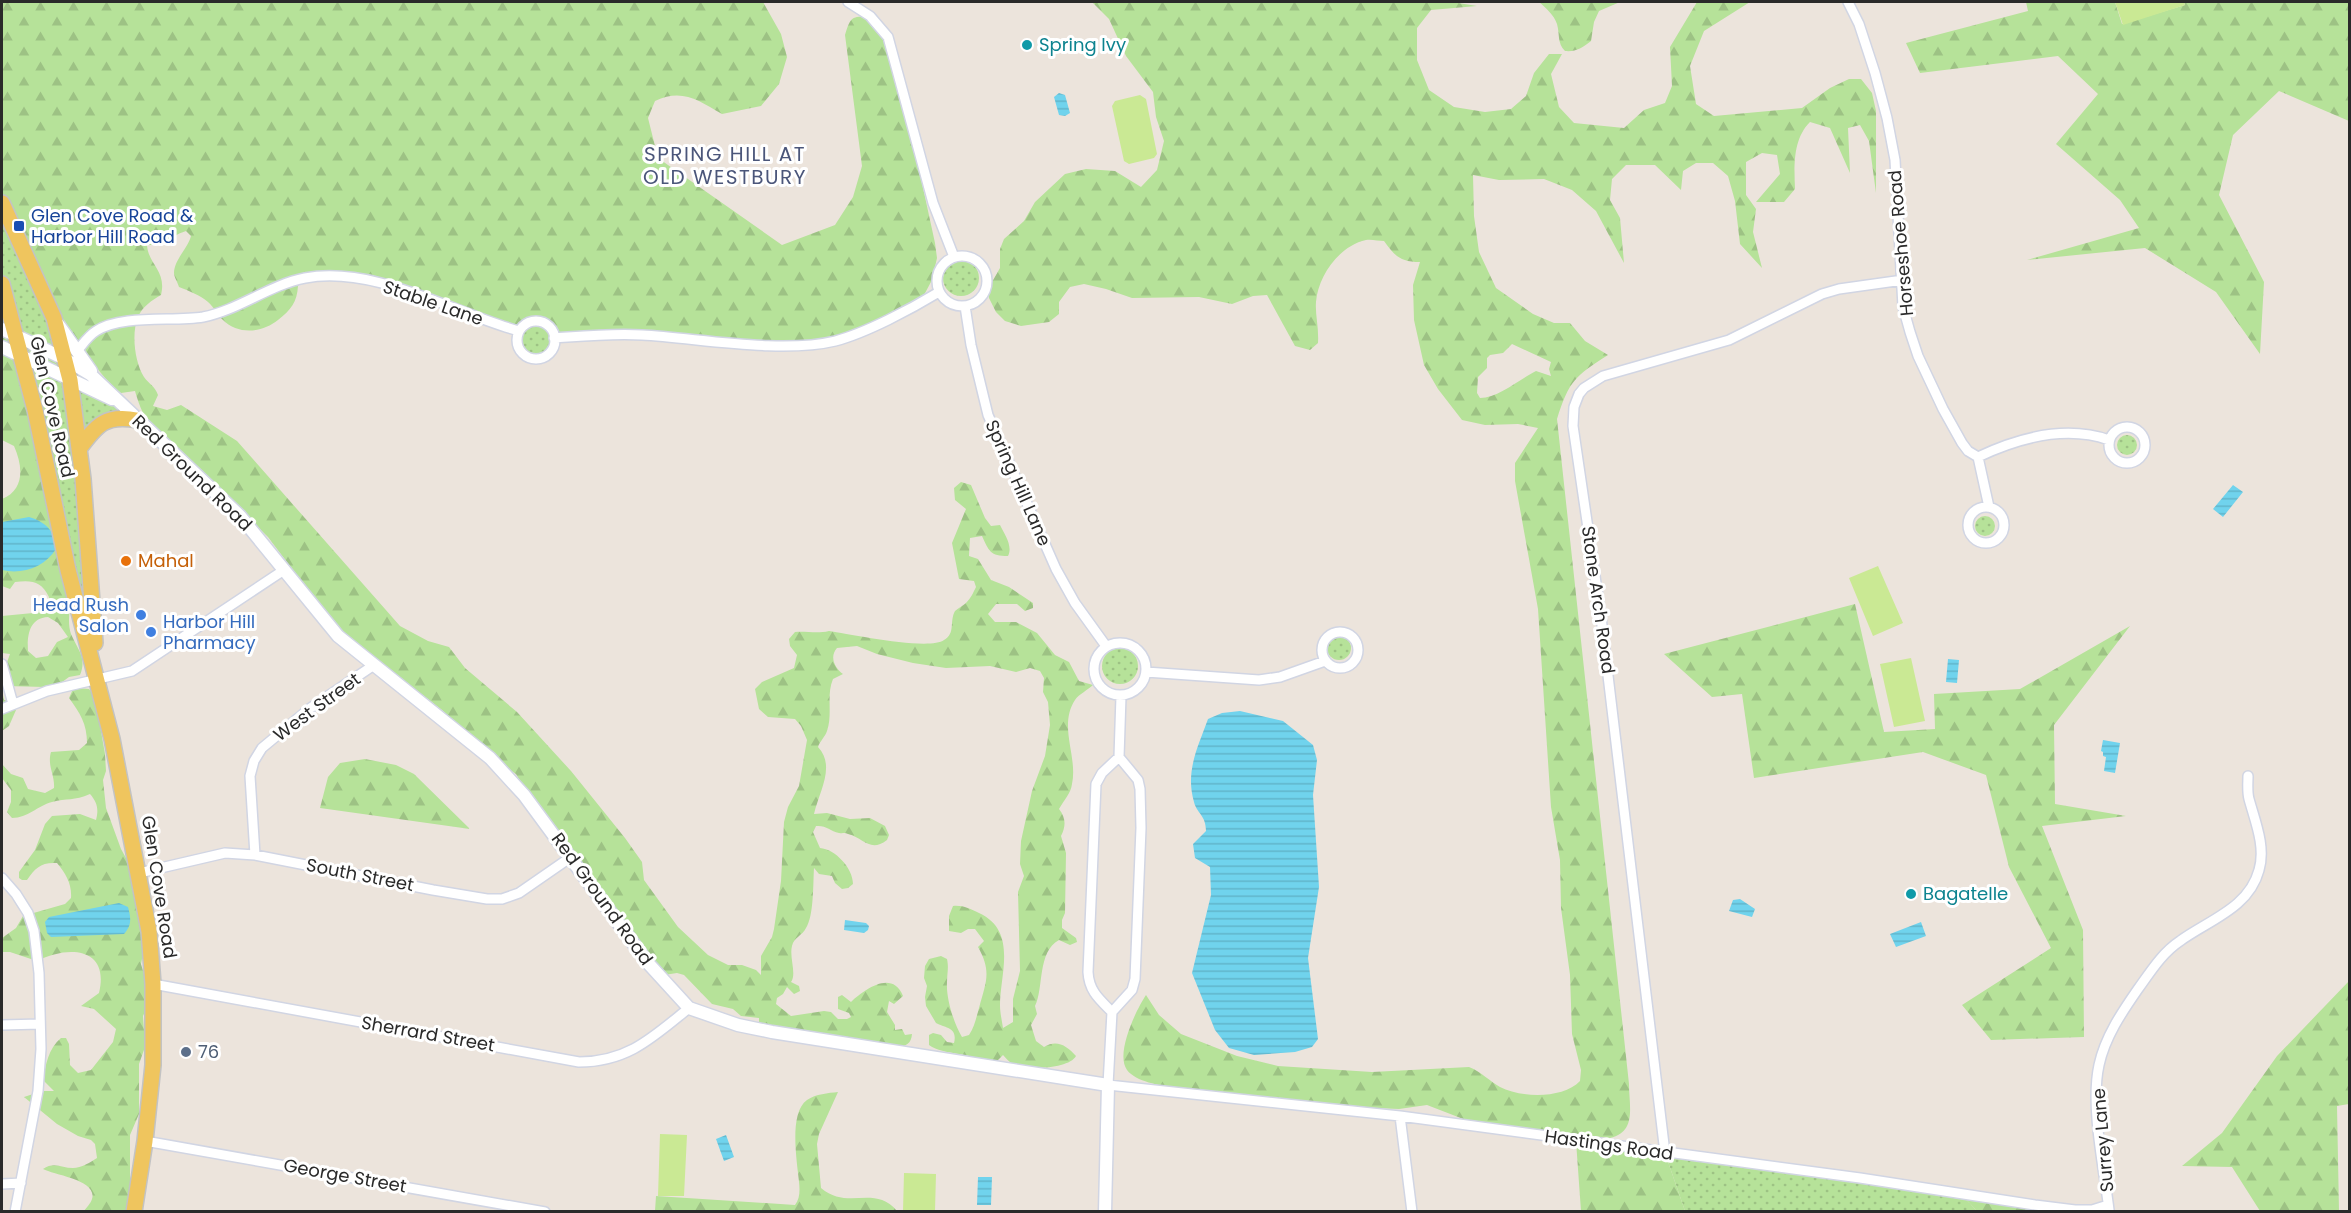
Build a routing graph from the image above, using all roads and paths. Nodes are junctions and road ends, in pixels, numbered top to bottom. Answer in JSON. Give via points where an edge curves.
{"nodes":[{"id":1,"x":848,"y":2,"type":"edge"},
{"id":2,"x":1848,"y":2,"type":"edge"},
{"id":3,"x":2,"y":203,"type":"edge"},
{"id":4,"x":954,"y":257,"type":"junction"},
{"id":5,"x":1903,"y":280,"type":"junction"},
{"id":6,"x":2,"y":284,"type":"edge"},
{"id":7,"x":939,"y":292,"type":"junction"},
{"id":8,"x":965,"y":306,"type":"junction"},
{"id":9,"x":519,"y":331,"type":"junction"},
{"id":10,"x":8,"y":332,"type":"edge"},
{"id":11,"x":555,"y":338,"type":"junction"},
{"id":12,"x":2,"y":347,"type":"edge"},
{"id":13,"x":71,"y":355,"type":"junction"},
{"id":14,"x":22,"y":357,"type":"junction"},
{"id":15,"x":70,"y":380,"type":"junction"},
{"id":16,"x":121,"y":404,"type":"junction"},
{"id":17,"x":137,"y":420,"type":"junction"},
{"id":18,"x":2109,"y":440,"type":"dead end"},
{"id":19,"x":79,"y":449,"type":"junction"},
{"id":20,"x":1978,"y":457,"type":"junction"},
{"id":21,"x":1989,"y":507,"type":"junction"},
{"id":22,"x":284,"y":570,"type":"junction"},
{"id":23,"x":1106,"y":646,"type":"junction"},
{"id":24,"x":1325,"y":661,"type":"junction"},
{"id":25,"x":2,"y":664,"type":"edge"},
{"id":26,"x":374,"y":665,"type":"junction"},
{"id":27,"x":1146,"y":672,"type":"junction"},
{"id":28,"x":98,"y":679,"type":"junction"},
{"id":29,"x":1120,"y":696,"type":"junction"},
{"id":30,"x":13,"y":704,"type":"junction"},
{"id":31,"x":2,"y":709,"type":"edge"},
{"id":32,"x":1119,"y":758,"type":"junction"},
{"id":33,"x":2248,"y":776,"type":"dead end"},
{"id":34,"x":255,"y":855,"type":"junction"},
{"id":35,"x":571,"y":857,"type":"junction"},
{"id":36,"x":139,"y":873,"type":"junction"},
{"id":37,"x":2,"y":878,"type":"edge"},
{"id":38,"x":153,"y":984,"type":"junction"},
{"id":39,"x":689,"y":1008,"type":"junction"},
{"id":40,"x":1112,"y":1012,"type":"junction"},
{"id":41,"x":40,"y":1024,"type":"junction"},
{"id":42,"x":2,"y":1025,"type":"edge"},
{"id":43,"x":1108,"y":1084,"type":"junction"},
{"id":44,"x":1400,"y":1116,"type":"junction"},
{"id":45,"x":146,"y":1141,"type":"junction"},
{"id":46,"x":1665,"y":1153,"type":"junction"},
{"id":47,"x":21,"y":1183,"type":"junction"},
{"id":48,"x":2,"y":1184,"type":"edge"},
{"id":49,"x":2108,"y":1208,"type":"edge"},
{"id":50,"x":15,"y":1212,"type":"edge"},
{"id":51,"x":134,"y":1212,"type":"edge"},
{"id":52,"x":545,"y":1212,"type":"edge"},
{"id":53,"x":1105,"y":1212,"type":"edge"},
{"id":54,"x":1412,"y":1212,"type":"edge"}],
"edges":[{"from":1,"to":4,"type":"street","via":[[870,16],[888,37],[933,203]]},
{"from":2,"to":5,"type":"street","name":"Horseshoe Road","via":[[1859,24],[1886,112],[1895,160]]},
{"from":3,"to":13,"type":"main road","name":"Glen Cove Road"},
{"from":4,"to":7,"type":"street","via":[[938,271]]},
{"from":4,"to":8,"type":"street","via":[[975,260],[986,276],[984,293]]},
{"from":5,"to":20,"type":"street","name":"Horseshoe Road","via":[[1904,307],[1918,356],[1962,443]]},
{"from":5,"to":46,"type":"street","name":"Stone Arch Road","via":[[1822,294],[1729,340],[1603,376],[1584,388],[1574,407]]},
{"from":6,"to":10,"type":"main road","name":"Glen Cove Road"},
{"from":7,"to":8,"type":"street","via":[[950,303]]},
{"from":7,"to":11,"type":"street","via":[[844,338],[822,343],[759,344],[624,334]]},
{"from":8,"to":23,"type":"street","name":"Spring Hill Lane","via":[[992,425],[1056,569]]},
{"from":9,"to":11,"type":"street","via":[[528,322],[540,321],[550,327]]},
{"from":9,"to":11,"type":"street","via":[[519,349],[535,358],[547,355]]},
{"from":9,"to":13,"type":"street","name":"Stable Lane","via":[[398,287],[318,276],[284,284],[205,316],[103,327]]},
{"from":10,"to":13,"type":"street","name":"Red Ground Road"},
{"from":10,"to":14,"type":"main road","name":"Glen Cove Road"},
{"from":12,"to":14,"type":"street","name":"Red Ground Road"},
{"from":13,"to":15,"type":"main road","name":"Glen Cove Road"},
{"from":13,"to":16,"type":"street","name":"Red Ground Road"},
{"from":14,"to":15,"type":"street","name":"Red Ground Road"},
{"from":14,"to":28,"type":"main road","name":"Glen Cove Road","via":[[68,570]]},
{"from":15,"to":16,"type":"street","name":"Red Ground Road"},
{"from":15,"to":19,"type":"main road","name":"Glen Cove Road"},
{"from":16,"to":17,"type":"street","name":"Red Ground Road"},
{"from":17,"to":19,"type":"main road","via":[[105,421]]},
{"from":17,"to":22,"type":"street","name":"Red Ground Road","via":[[240,516]]},
{"from":18,"to":20,"type":"street","via":[[2085,434],[2049,435],[2013,442]]},
{"from":19,"to":28,"type":"main road","name":"Glen Cove Road"},
{"from":20,"to":21,"type":"street"},
{"from":21,"to":21,"type":"street","via":[[1977,509],[1967,522],[1973,538],[1983,543],[2000,536],[2004,524],[1999,513]]},
{"from":22,"to":26,"type":"street","name":"Red Ground Road","via":[[338,636]]},
{"from":22,"to":28,"type":"street","via":[[132,671]]},
{"from":23,"to":27,"type":"street","via":[[1122,642],[1137,649],[1146,663]]},
{"from":23,"to":29,"type":"street","via":[[1095,659],[1094,676],[1104,690]]},
{"from":24,"to":24,"type":"street","via":[[1340,668],[1351,665],[1359,650],[1355,639],[1345,632],[1332,633],[1322,649]]},
{"from":24,"to":27,"type":"street","via":[[1280,677],[1258,680]]},
{"from":25,"to":30,"type":"street"},
{"from":26,"to":34,"type":"street","name":"West Street","via":[[309,709],[262,748],[250,776]]},
{"from":26,"to":35,"type":"street","name":"Red Ground Road","via":[[490,758]]},
{"from":27,"to":29,"type":"street","via":[[1141,686]]},
{"from":28,"to":30,"type":"street"},
{"from":28,"to":36,"type":"main road","name":"Glen Cove Road"},
{"from":29,"to":32,"type":"street"},
{"from":30,"to":31,"type":"street"},
{"from":32,"to":40,"type":"street","via":[[1138,780],[1141,828],[1135,979],[1132,990]]},
{"from":32,"to":40,"type":"street","via":[[1096,784],[1088,972],[1093,992]]},
{"from":33,"to":49,"type":"street","name":"Surrey Lane","via":[[2248,796],[2260,843],[2260,867],[2249,892],[2225,914],[2162,955],[2124,1008],[2107,1040],[2097,1086]]},
{"from":34,"to":35,"type":"street","name":"South Street","via":[[494,899],[519,893]]},
{"from":34,"to":36,"type":"street","name":"South Street","via":[[225,853]]},
{"from":35,"to":39,"type":"street","name":"Red Ground Road","via":[[647,962]]},
{"from":36,"to":38,"type":"main road","name":"Glen Cove Road"},
{"from":37,"to":41,"type":"street","via":[[23,904],[34,931]]},
{"from":38,"to":39,"type":"street","name":"Sherrard Street","via":[[579,1062],[597,1062],[626,1054]]},
{"from":38,"to":45,"type":"main road","name":"Glen Cove Road","via":[[153,1065]]},
{"from":39,"to":43,"type":"street","name":"Red Ground Road","via":[[772,1032]]},
{"from":40,"to":43,"type":"street"},
{"from":41,"to":42,"type":"street"},
{"from":41,"to":47,"type":"street","via":[[38,1091]]},
{"from":43,"to":44,"type":"street","name":"Hastings Road"},
{"from":43,"to":53,"type":"street"},
{"from":44,"to":46,"type":"street","name":"Hastings Road"},
{"from":44,"to":54,"type":"street"},
{"from":45,"to":51,"type":"main road","name":"Glen Cove Road"},
{"from":45,"to":52,"type":"street","name":"George Street"},
{"from":46,"to":49,"type":"street","name":"Hastings Road","via":[[2075,1210]]},
{"from":47,"to":48,"type":"street"},
{"from":47,"to":50,"type":"street"}]}
